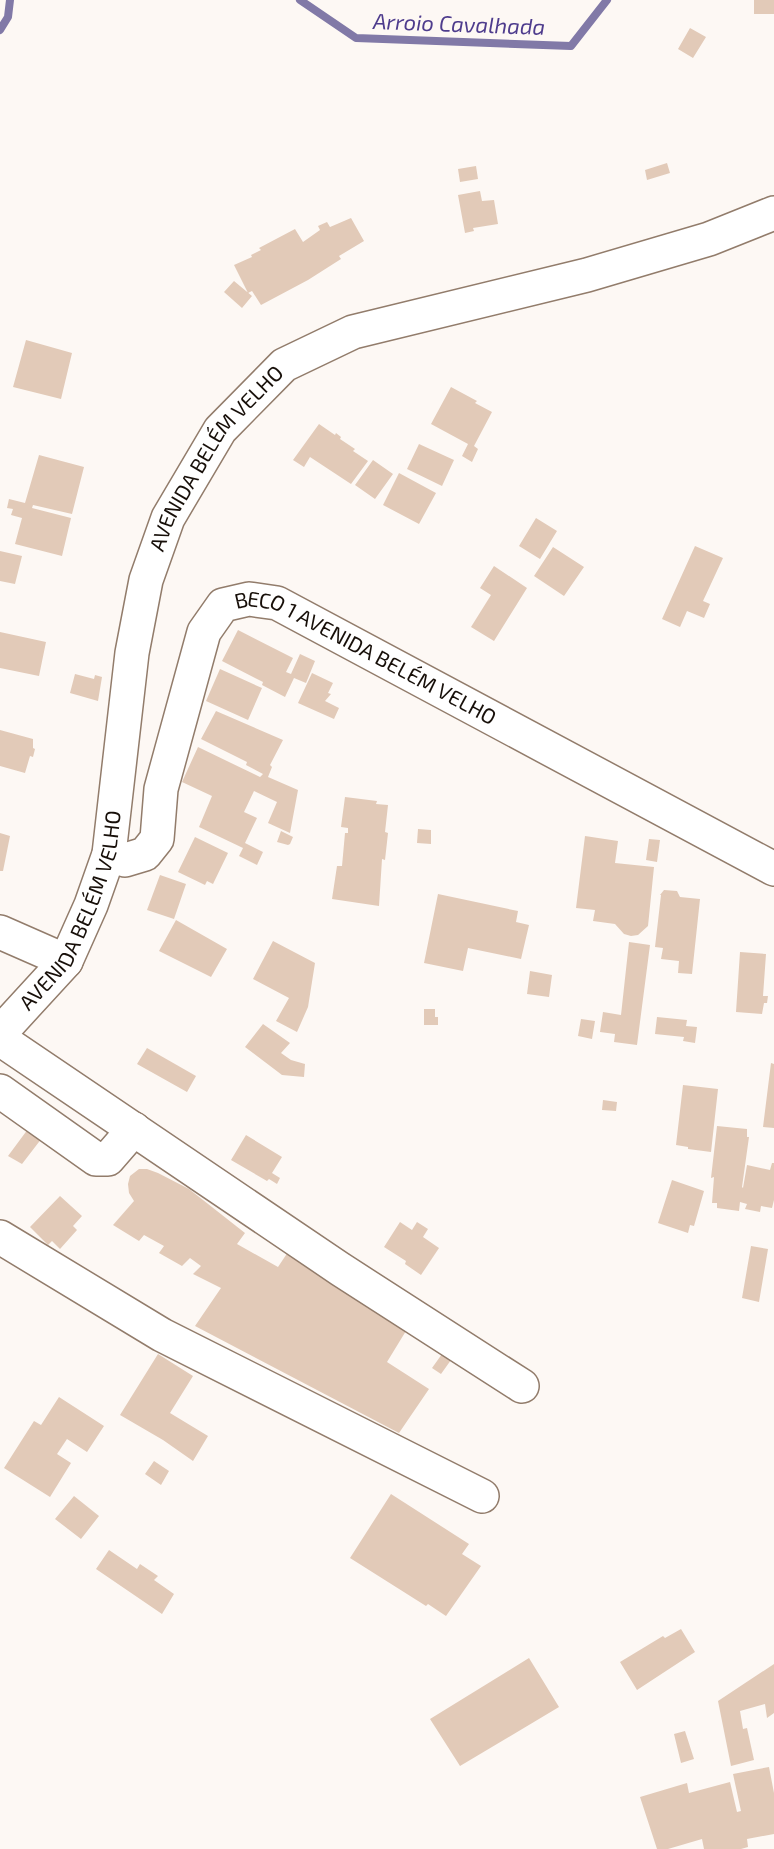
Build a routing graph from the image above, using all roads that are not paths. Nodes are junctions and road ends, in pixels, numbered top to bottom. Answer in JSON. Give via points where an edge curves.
{"nodes":[{"id":1,"x":774,"y":213,"type":"edge"},
{"id":2,"x":109,"y":854,"type":"junction"},
{"id":3,"x":774,"y":869,"type":"edge"},
{"id":4,"x":0,"y":932,"type":"edge"},
{"id":5,"x":66,"y":961,"type":"junction"},
{"id":6,"x":0,"y":1034,"type":"edge"},
{"id":7,"x":0,"y":1039,"type":"edge"},
{"id":8,"x":0,"y":1091,"type":"edge"},
{"id":9,"x":134,"y":1129,"type":"junction"},
{"id":10,"x":0,"y":1237,"type":"edge"},
{"id":11,"x":522,"y":1386,"type":"dead end"},
{"id":12,"x":482,"y":1496,"type":"dead end"}],
"edges":[{"from":1,"to":2,"type":"street","name":"AVENIDA BELÉM VELHO","via":[[709,239],[587,275],[353,332],[284,365],[220,430],[168,518],[146,580],[132,653]]},
{"from":2,"to":3,"type":"street","name":"BECO 1 AVENIDA BELÉM VELHO","via":[[125,860],[145,854],[157,839],[161,789],[204,632],[223,605],[249,599],[277,603]]},
{"from":2,"to":5,"type":"street","name":"AVENIDA BELÉM VELHO"},
{"from":4,"to":5,"type":"street"},
{"from":5,"to":6,"type":"street","name":"AVENIDA BELÉM VELHO"},
{"from":7,"to":9,"type":"street"},
{"from":8,"to":9,"type":"street","via":[[96,1159],[108,1158]]},
{"from":9,"to":11,"type":"street"},
{"from":10,"to":12,"type":"street","via":[[162,1335]]}]}
